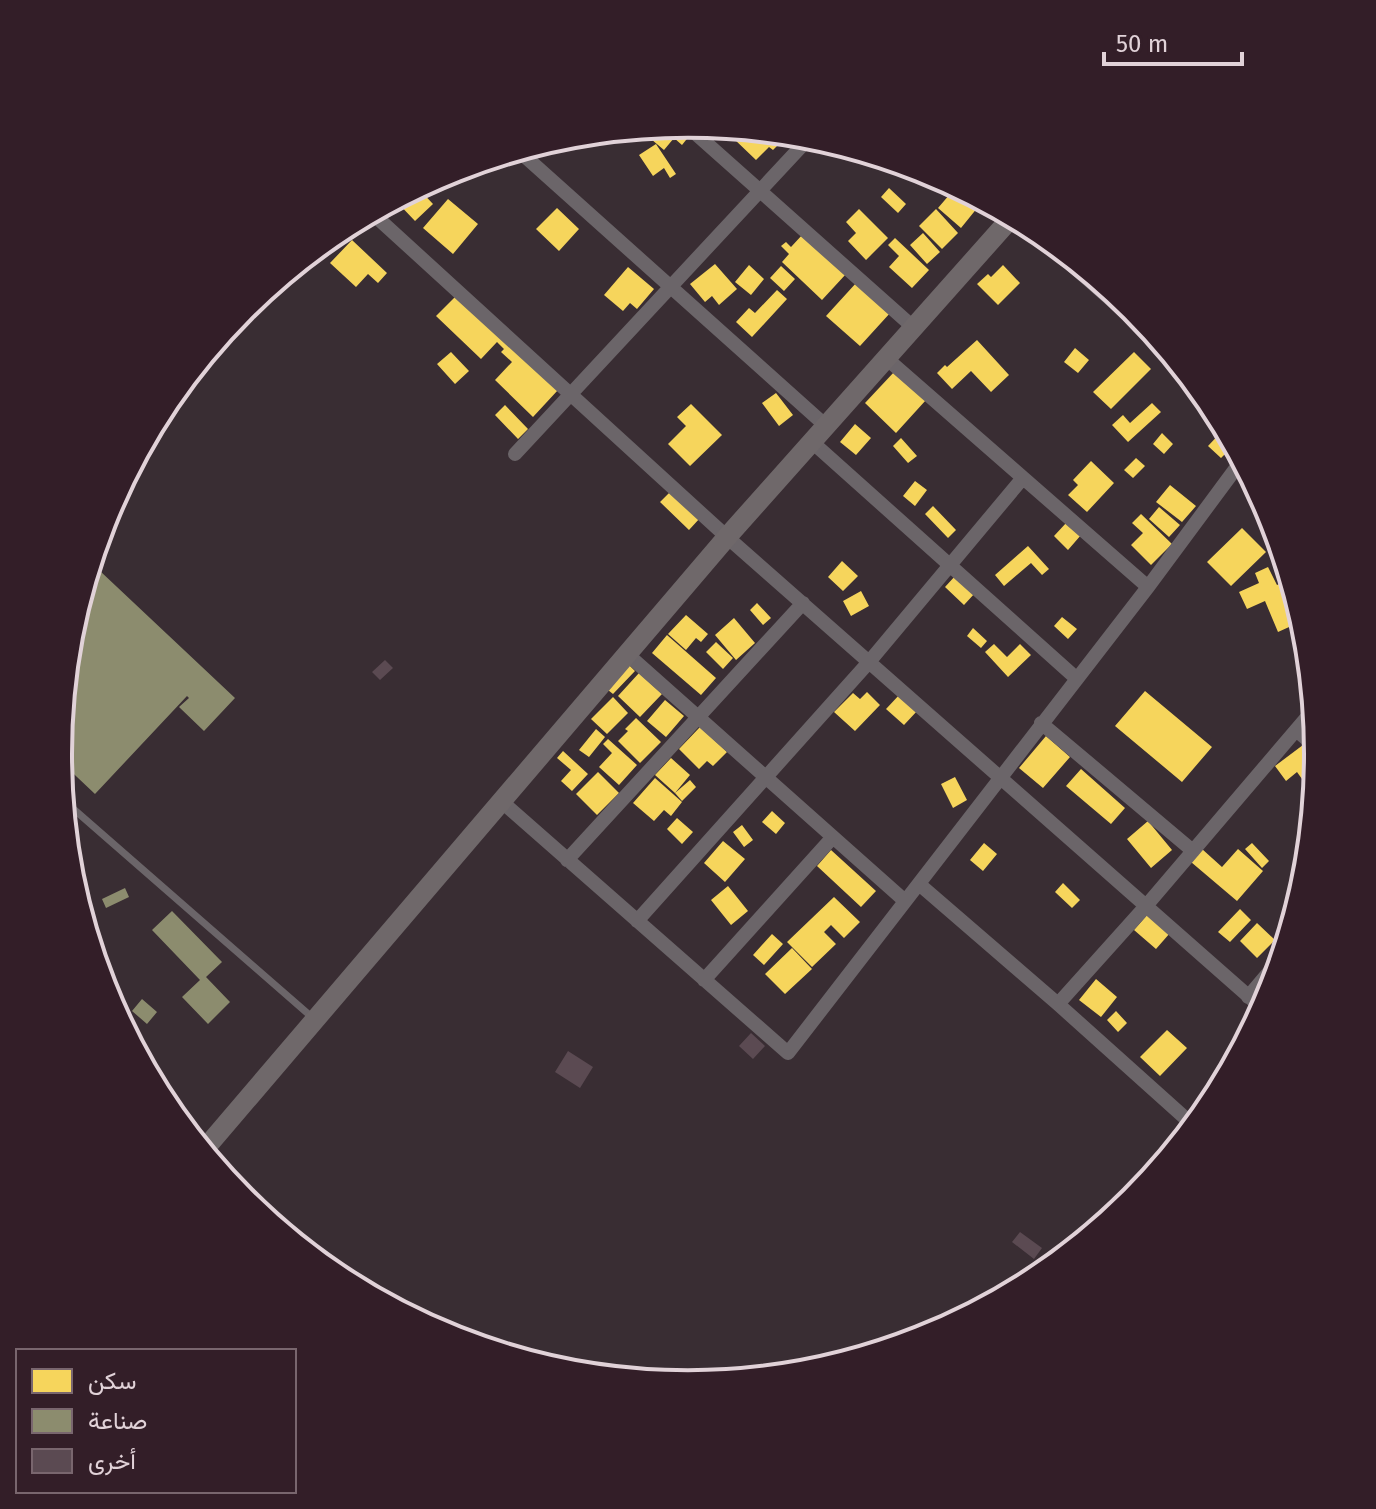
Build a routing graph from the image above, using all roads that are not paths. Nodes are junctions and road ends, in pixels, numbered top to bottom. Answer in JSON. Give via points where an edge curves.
{"nodes":[{"id":1,"x":701,"y":139,"type":"edge"},
{"id":2,"x":799,"y":149,"type":"edge"},
{"id":3,"x":528,"y":159,"type":"edge"},
{"id":4,"x":759,"y":191,"type":"junction"},
{"id":5,"x":380,"y":221,"type":"edge"},
{"id":6,"x":1004,"y":226,"type":"edge"},
{"id":7,"x":670,"y":289,"type":"junction"},
{"id":8,"x":913,"y":327,"type":"junction"},
{"id":9,"x":886,"y":358,"type":"junction"},
{"id":10,"x":571,"y":395,"type":"junction"},
{"id":11,"x":826,"y":426,"type":"junction"},
{"id":12,"x":811,"y":441,"type":"junction"},
{"id":13,"x":515,"y":454,"type":"dead end"},
{"id":14,"x":1234,"y":471,"type":"edge"},
{"id":15,"x":1022,"y":479,"type":"junction"},
{"id":16,"x":727,"y":537,"type":"junction"},
{"id":17,"x":950,"y":565,"type":"junction"},
{"id":18,"x":1148,"y":587,"type":"junction"},
{"id":19,"x":803,"y":603,"type":"junction"},
{"id":20,"x":626,"y":653,"type":"junction"},
{"id":21,"x":869,"y":662,"type":"junction"},
{"id":22,"x":1077,"y":679,"type":"junction"},
{"id":23,"x":698,"y":717,"type":"junction"},
{"id":24,"x":1303,"y":722,"type":"edge"},
{"id":25,"x":1041,"y":723,"type":"junction"},
{"id":26,"x":1296,"y":730,"type":"junction"},
{"id":27,"x":1304,"y":736,"type":"edge"},
{"id":28,"x":1000,"y":776,"type":"junction"},
{"id":29,"x":766,"y":777,"type":"junction"},
{"id":30,"x":501,"y":801,"type":"junction"},
{"id":31,"x":74,"y":810,"type":"edge"},
{"id":32,"x":833,"y":837,"type":"junction"},
{"id":33,"x":1193,"y":851,"type":"junction"},
{"id":34,"x":567,"y":860,"type":"junction"},
{"id":35,"x":919,"y":884,"type":"junction"},
{"id":36,"x":905,"y":901,"type":"junction"},
{"id":37,"x":1146,"y":906,"type":"junction"},
{"id":38,"x":637,"y":921,"type":"junction"},
{"id":39,"x":704,"y":980,"type":"junction"},
{"id":40,"x":1259,"y":983,"type":"edge"},
{"id":41,"x":1248,"y":997,"type":"junction"},
{"id":42,"x":1252,"y":1000,"type":"edge"},
{"id":43,"x":1058,"y":1004,"type":"junction"},
{"id":44,"x":315,"y":1019,"type":"junction"},
{"id":45,"x":1185,"y":1118,"type":"edge"},
{"id":46,"x":210,"y":1143,"type":"edge"}],
"edges":[{"from":1,"to":4,"type":"street"},
{"from":2,"to":4,"type":"street"},
{"from":3,"to":7,"type":"street"},
{"from":4,"to":7,"type":"street"},
{"from":4,"to":8,"type":"street"},
{"from":5,"to":10,"type":"street"},
{"from":6,"to":8,"type":"main road"},
{"from":7,"to":10,"type":"street"},
{"from":7,"to":11,"type":"street"},
{"from":8,"to":9,"type":"main road"},
{"from":9,"to":11,"type":"main road"},
{"from":9,"to":15,"type":"street"},
{"from":10,"to":13,"type":"street"},
{"from":10,"to":16,"type":"street"},
{"from":11,"to":12,"type":"main road"},
{"from":12,"to":16,"type":"main road"},
{"from":12,"to":17,"type":"street"},
{"from":14,"to":18,"type":"street"},
{"from":15,"to":17,"type":"street"},
{"from":15,"to":18,"type":"street"},
{"from":16,"to":19,"type":"street"},
{"from":16,"to":20,"type":"main road"},
{"from":17,"to":21,"type":"street"},
{"from":17,"to":22,"type":"street"},
{"from":18,"to":22,"type":"street"},
{"from":19,"to":21,"type":"street"},
{"from":19,"to":23,"type":"street"},
{"from":20,"to":23,"type":"street"},
{"from":20,"to":30,"type":"main road"},
{"from":21,"to":28,"type":"street"},
{"from":21,"to":29,"type":"street"},
{"from":22,"to":25,"type":"street"},
{"from":23,"to":29,"type":"street"},
{"from":23,"to":34,"type":"street"},
{"from":24,"to":26,"type":"street"},
{"from":25,"to":28,"type":"street"},
{"from":25,"to":33,"type":"street"},
{"from":26,"to":27,"type":"street"},
{"from":26,"to":33,"type":"street"},
{"from":28,"to":35,"type":"street"},
{"from":28,"to":37,"type":"street"},
{"from":29,"to":32,"type":"street"},
{"from":29,"to":38,"type":"street"},
{"from":30,"to":34,"type":"street"},
{"from":30,"to":44,"type":"main road"},
{"from":31,"to":44,"type":"lane"},
{"from":32,"to":36,"type":"street"},
{"from":32,"to":39,"type":"street"},
{"from":33,"to":37,"type":"street"},
{"from":34,"to":38,"type":"street"},
{"from":35,"to":36,"type":"street"},
{"from":35,"to":43,"type":"street"},
{"from":36,"to":39,"type":"street","via":[[788,1053]]},
{"from":37,"to":41,"type":"street"},
{"from":37,"to":43,"type":"street"},
{"from":38,"to":39,"type":"street"},
{"from":40,"to":41,"type":"street"},
{"from":41,"to":42,"type":"street"},
{"from":43,"to":45,"type":"street"},
{"from":44,"to":46,"type":"main road"}]}
